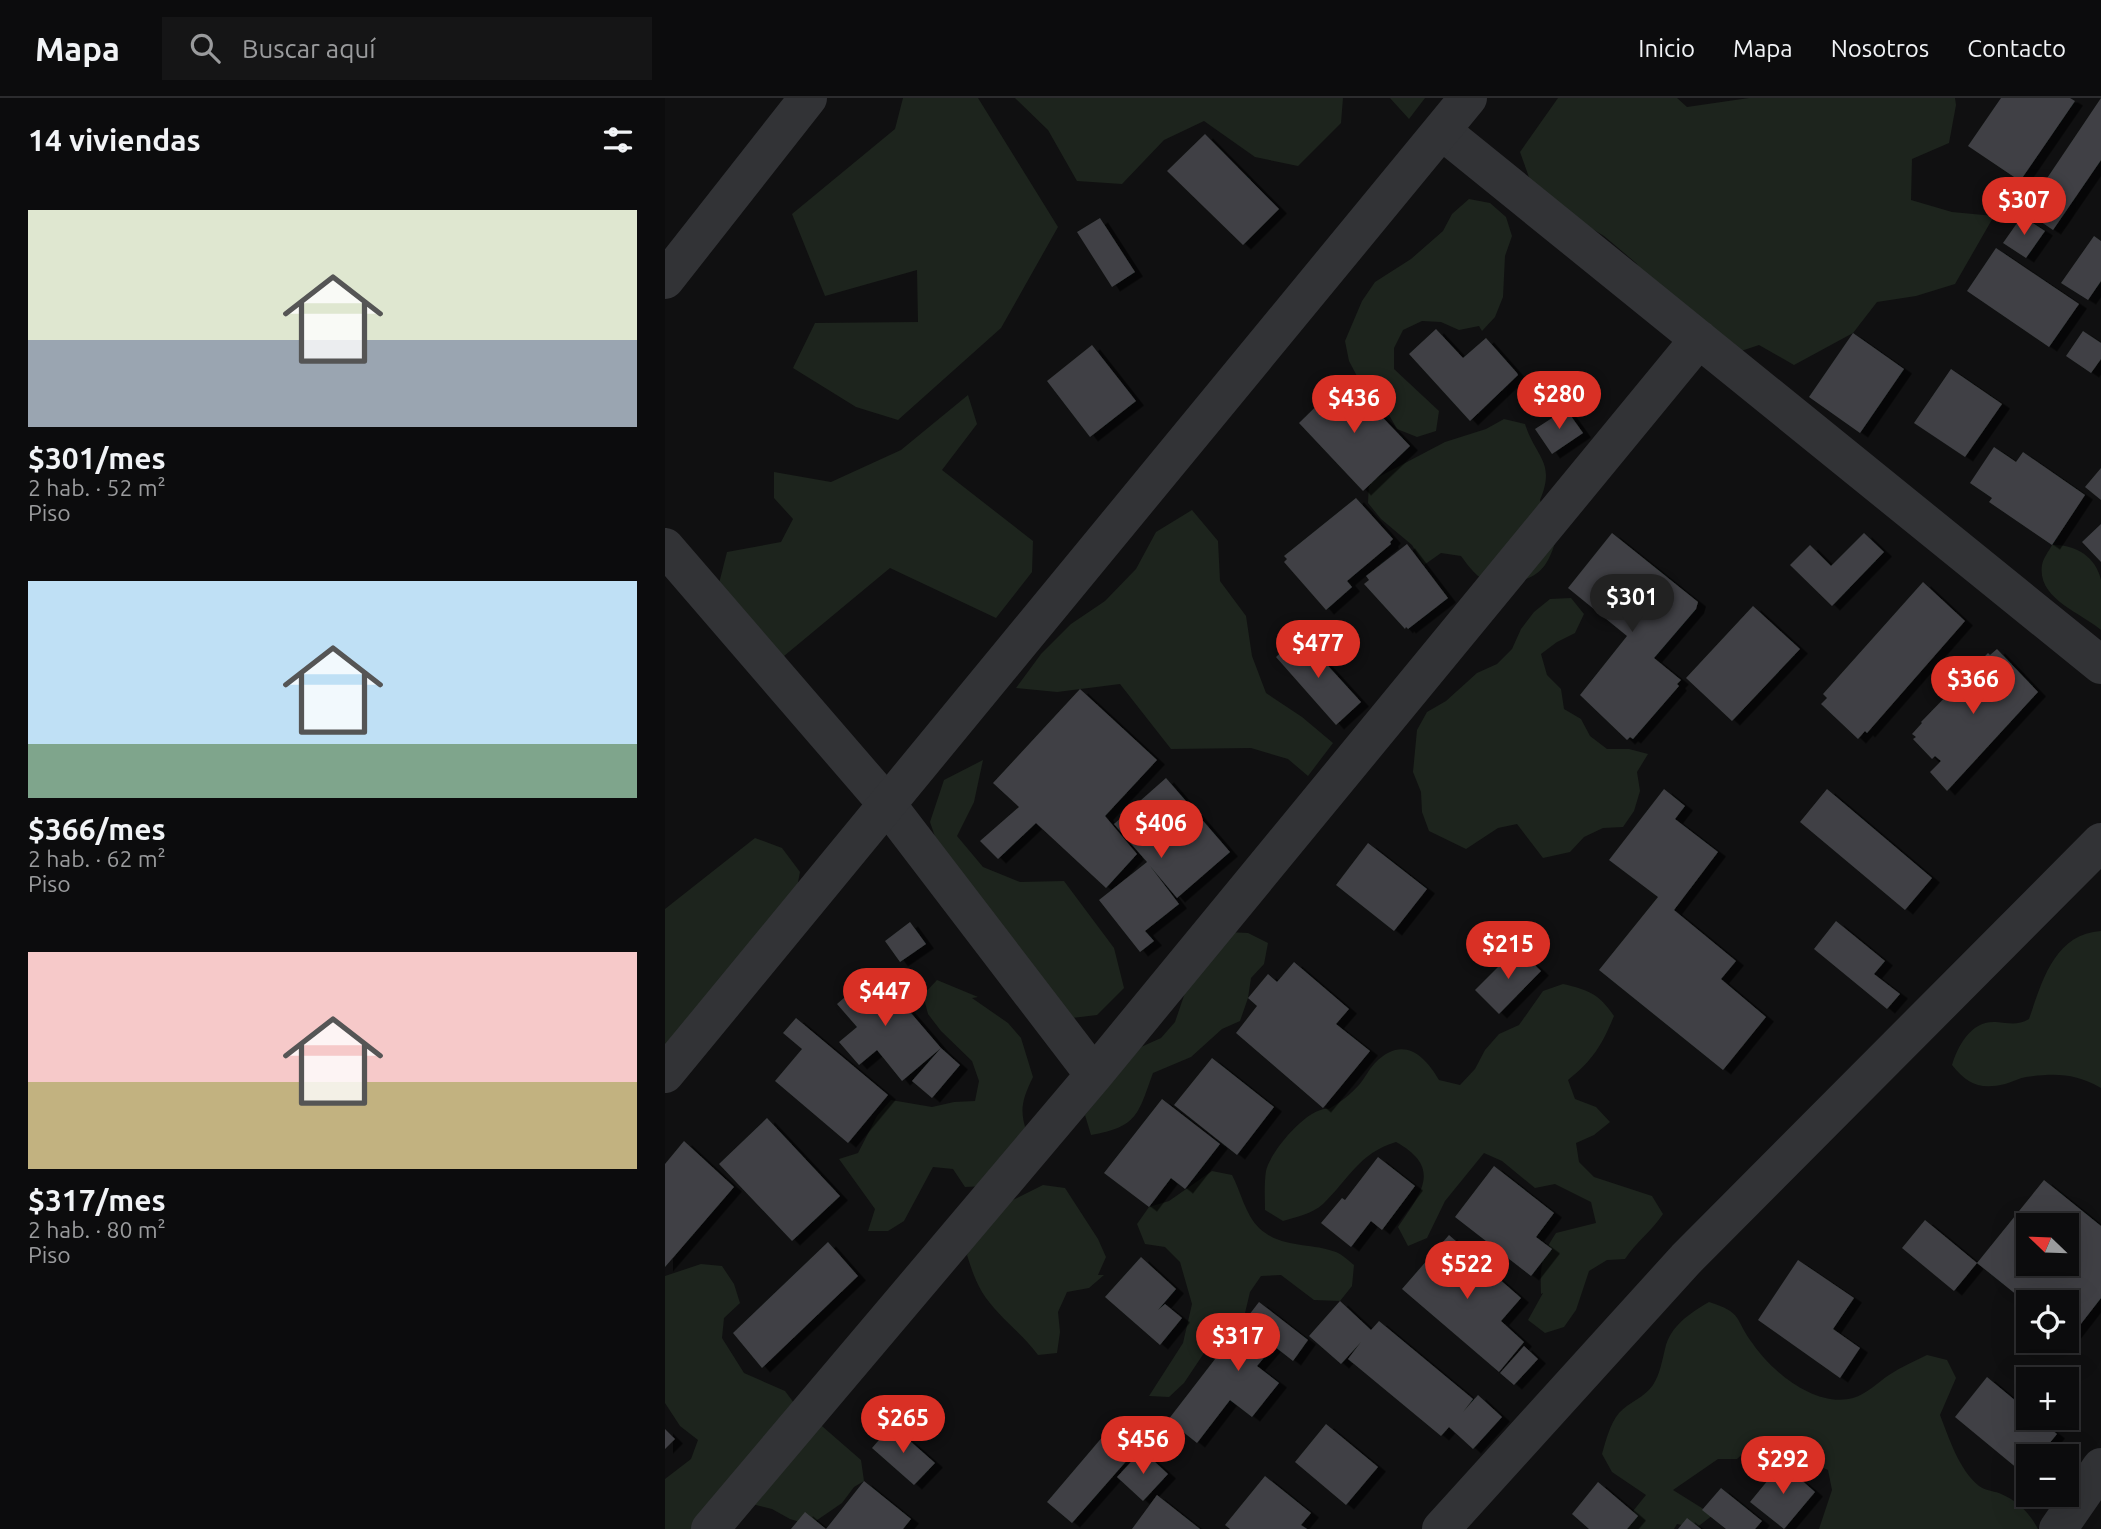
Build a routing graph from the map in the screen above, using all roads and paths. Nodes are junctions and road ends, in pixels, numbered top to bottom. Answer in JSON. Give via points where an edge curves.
{"nodes":[{"id":1,"x":808,"y":98,"type":"edge"},
{"id":2,"x":1468,"y":98,"type":"edge"},
{"id":3,"x":1442,"y":131,"type":"junction"},
{"id":4,"x":665,"y":280,"type":"edge"},
{"id":5,"x":1699,"y":339,"type":"junction"},
{"id":6,"x":665,"y":547,"type":"edge"},
{"id":7,"x":2101,"y":665,"type":"edge"},
{"id":8,"x":886,"y":803,"type":"junction"},
{"id":9,"x":2101,"y":842,"type":"edge"},
{"id":10,"x":665,"y":1074,"type":"edge"},
{"id":11,"x":1094,"y":1075,"type":"junction"},
{"id":12,"x":2101,"y":1467,"type":"edge"},
{"id":13,"x":710,"y":1529,"type":"edge"},
{"id":14,"x":1441,"y":1529,"type":"edge"},
{"id":15,"x":2057,"y":1529,"type":"edge"}],
"edges":[{"from":1,"to":4,"type":"street"},
{"from":2,"to":3,"type":"street"},
{"from":3,"to":5,"type":"street"},
{"from":3,"to":8,"type":"street"},
{"from":5,"to":7,"type":"street"},
{"from":5,"to":11,"type":"street"},
{"from":6,"to":8,"type":"street"},
{"from":8,"to":10,"type":"street"},
{"from":8,"to":11,"type":"street"},
{"from":9,"to":14,"type":"street","via":[[1686,1259]]},
{"from":11,"to":13,"type":"street"},
{"from":12,"to":15,"type":"street"}]}
